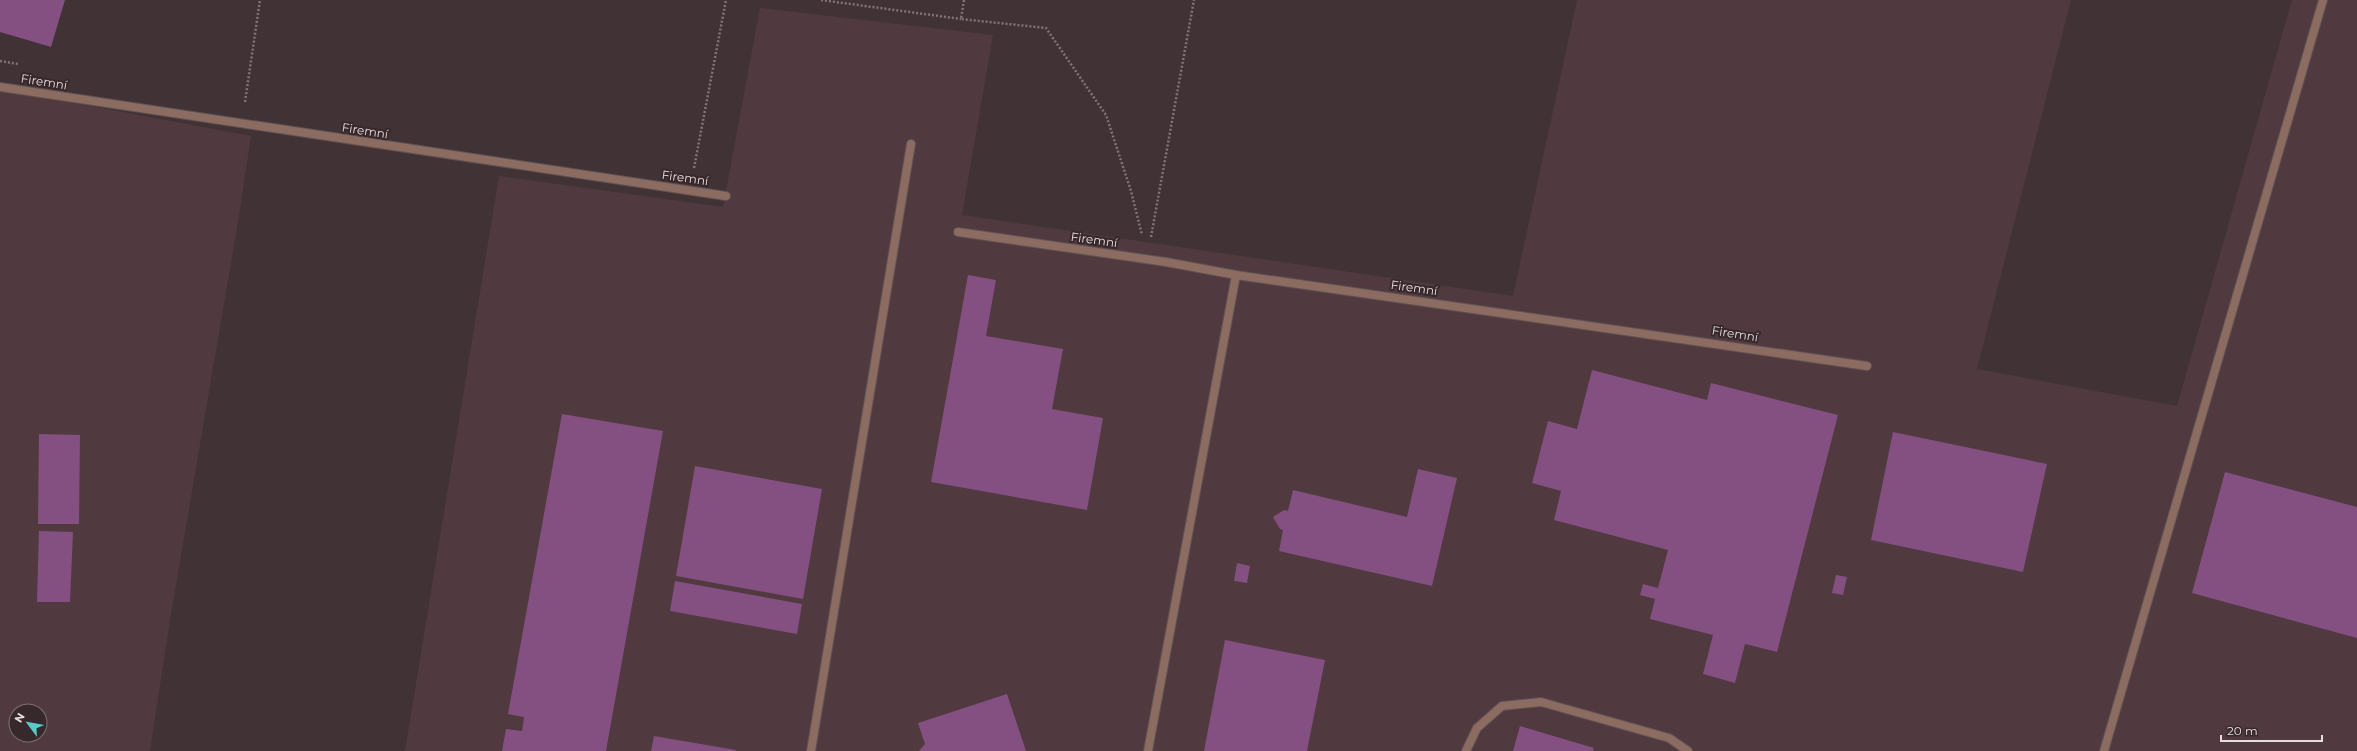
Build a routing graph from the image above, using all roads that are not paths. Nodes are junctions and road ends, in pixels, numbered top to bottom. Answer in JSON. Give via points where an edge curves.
{"nodes":[{"id":1,"x":2323,"y":0,"type":"edge"},
{"id":2,"x":0,"y":87,"type":"edge"},
{"id":3,"x":911,"y":144,"type":"dead end"},
{"id":4,"x":726,"y":196,"type":"dead end"},
{"id":5,"x":958,"y":232,"type":"dead end"},
{"id":6,"x":1236,"y":275,"type":"junction"},
{"id":7,"x":1868,"y":366,"type":"dead end"},
{"id":8,"x":811,"y":751,"type":"edge"},
{"id":9,"x":1148,"y":751,"type":"edge"},
{"id":10,"x":1466,"y":751,"type":"edge"},
{"id":11,"x":1688,"y":751,"type":"edge"},
{"id":12,"x":2104,"y":751,"type":"edge"}],
"edges":[{"from":1,"to":12,"type":"lane"},
{"from":2,"to":4,"type":"lane","name":"Firemní"},
{"from":3,"to":8,"type":"lane"},
{"from":5,"to":6,"type":"lane","name":"Firemní","via":[[1147,259]]},
{"from":6,"to":7,"type":"lane","name":"Firemní"},
{"from":6,"to":9,"type":"lane"},
{"from":10,"to":11,"type":"lane","via":[[1477,728],[1502,706],[1541,702],[1669,738]]}]}
